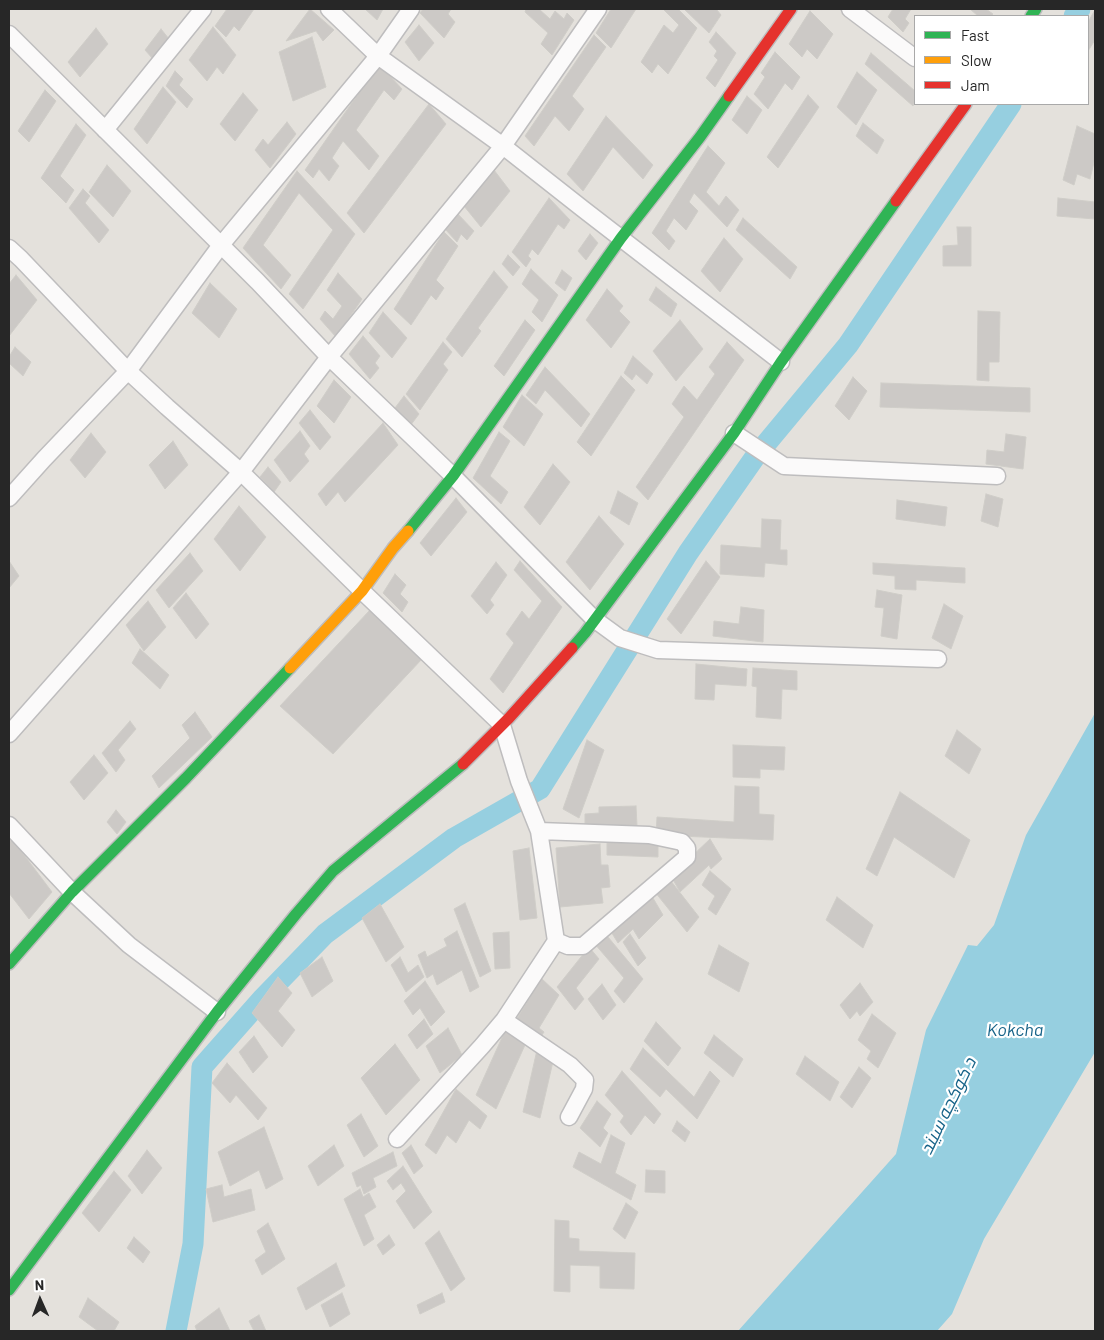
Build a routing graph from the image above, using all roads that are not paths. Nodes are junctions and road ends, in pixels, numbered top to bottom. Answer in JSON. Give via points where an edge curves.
{"nodes":[{"id":1,"x":203,"y":9,"type":"edge"},
{"id":2,"x":329,"y":9,"type":"edge"},
{"id":3,"x":411,"y":9,"type":"edge"},
{"id":4,"x":598,"y":9,"type":"edge"},
{"id":5,"x":791,"y":9,"type":"edge"},
{"id":6,"x":850,"y":9,"type":"edge"},
{"id":7,"x":9,"y":34,"type":"edge"},
{"id":8,"x":378,"y":56,"type":"junction"},
{"id":9,"x":914,"y":57,"type":"edge"},
{"id":10,"x":965,"y":105,"type":"edge"},
{"id":11,"x":105,"y":130,"type":"junction"},
{"id":12,"x":503,"y":146,"type":"junction"},
{"id":13,"x":621,"y":238,"type":"junction"},
{"id":14,"x":221,"y":245,"type":"junction"},
{"id":15,"x":9,"y":248,"type":"edge"},
{"id":16,"x":329,"y":357,"type":"junction"},
{"id":17,"x":781,"y":362,"type":"junction"},
{"id":18,"x":128,"y":371,"type":"junction"},
{"id":19,"x":734,"y":433,"type":"junction"},
{"id":20,"x":241,"y":472,"type":"junction"},
{"id":21,"x":453,"y":476,"type":"junction"},
{"id":22,"x":997,"y":476,"type":"dead end"},
{"id":23,"x":9,"y":498,"type":"edge"},
{"id":24,"x":362,"y":591,"type":"junction"},
{"id":25,"x":594,"y":619,"type":"junction"},
{"id":26,"x":938,"y":659,"type":"dead end"},
{"id":27,"x":502,"y":725,"type":"junction"},
{"id":28,"x":9,"y":734,"type":"edge"},
{"id":29,"x":9,"y":825,"type":"edge"},
{"id":30,"x":539,"y":831,"type":"junction"},
{"id":31,"x":72,"y":892,"type":"junction"},
{"id":32,"x":556,"y":941,"type":"junction"},
{"id":33,"x":9,"y":964,"type":"edge"},
{"id":34,"x":217,"y":1012,"type":"junction"},
{"id":35,"x":504,"y":1020,"type":"junction"},
{"id":36,"x":569,"y":1117,"type":"dead end"},
{"id":37,"x":397,"y":1139,"type":"dead end"},
{"id":38,"x":9,"y":1290,"type":"edge"}],
"edges":[{"from":1,"to":11,"type":"street"},
{"from":2,"to":8,"type":"street"},
{"from":3,"to":8,"type":"street"},
{"from":4,"to":12,"type":"street"},
{"from":5,"to":13,"type":"street","via":[[700,137]]},
{"from":6,"to":9,"type":"street"},
{"from":7,"to":11,"type":"street"},
{"from":8,"to":12,"type":"street"},
{"from":8,"to":14,"type":"street"},
{"from":10,"to":17,"type":"street"},
{"from":11,"to":14,"type":"street"},
{"from":12,"to":13,"type":"street"},
{"from":12,"to":16,"type":"street"},
{"from":13,"to":17,"type":"street"},
{"from":13,"to":21,"type":"street"},
{"from":14,"to":16,"type":"street"},
{"from":14,"to":18,"type":"street"},
{"from":15,"to":18,"type":"street"},
{"from":16,"to":20,"type":"street"},
{"from":16,"to":21,"type":"street"},
{"from":17,"to":19,"type":"street"},
{"from":18,"to":20,"type":"street"},
{"from":18,"to":23,"type":"street"},
{"from":19,"to":22,"type":"street","via":[[784,466]]},
{"from":19,"to":25,"type":"street"},
{"from":20,"to":24,"type":"street"},
{"from":20,"to":28,"type":"street"},
{"from":21,"to":24,"type":"street"},
{"from":21,"to":25,"type":"street"},
{"from":24,"to":27,"type":"street"},
{"from":24,"to":31,"type":"street","via":[[186,778]]},
{"from":25,"to":26,"type":"street","via":[[620,638],[658,650]]},
{"from":25,"to":27,"type":"street"},
{"from":27,"to":30,"type":"street"},
{"from":27,"to":34,"type":"street","via":[[470,758],[333,870]]},
{"from":29,"to":31,"type":"street"},
{"from":30,"to":32,"type":"street"},
{"from":30,"to":32,"type":"street","via":[[649,835],[682,842],[687,848],[687,857],[583,946],[568,946]]},
{"from":31,"to":33,"type":"street"},
{"from":31,"to":34,"type":"street","via":[[129,946]]},
{"from":32,"to":35,"type":"street"},
{"from":34,"to":38,"type":"street"},
{"from":35,"to":36,"type":"street","via":[[570,1065],[585,1080],[584,1089]]},
{"from":35,"to":37,"type":"street"}]}
